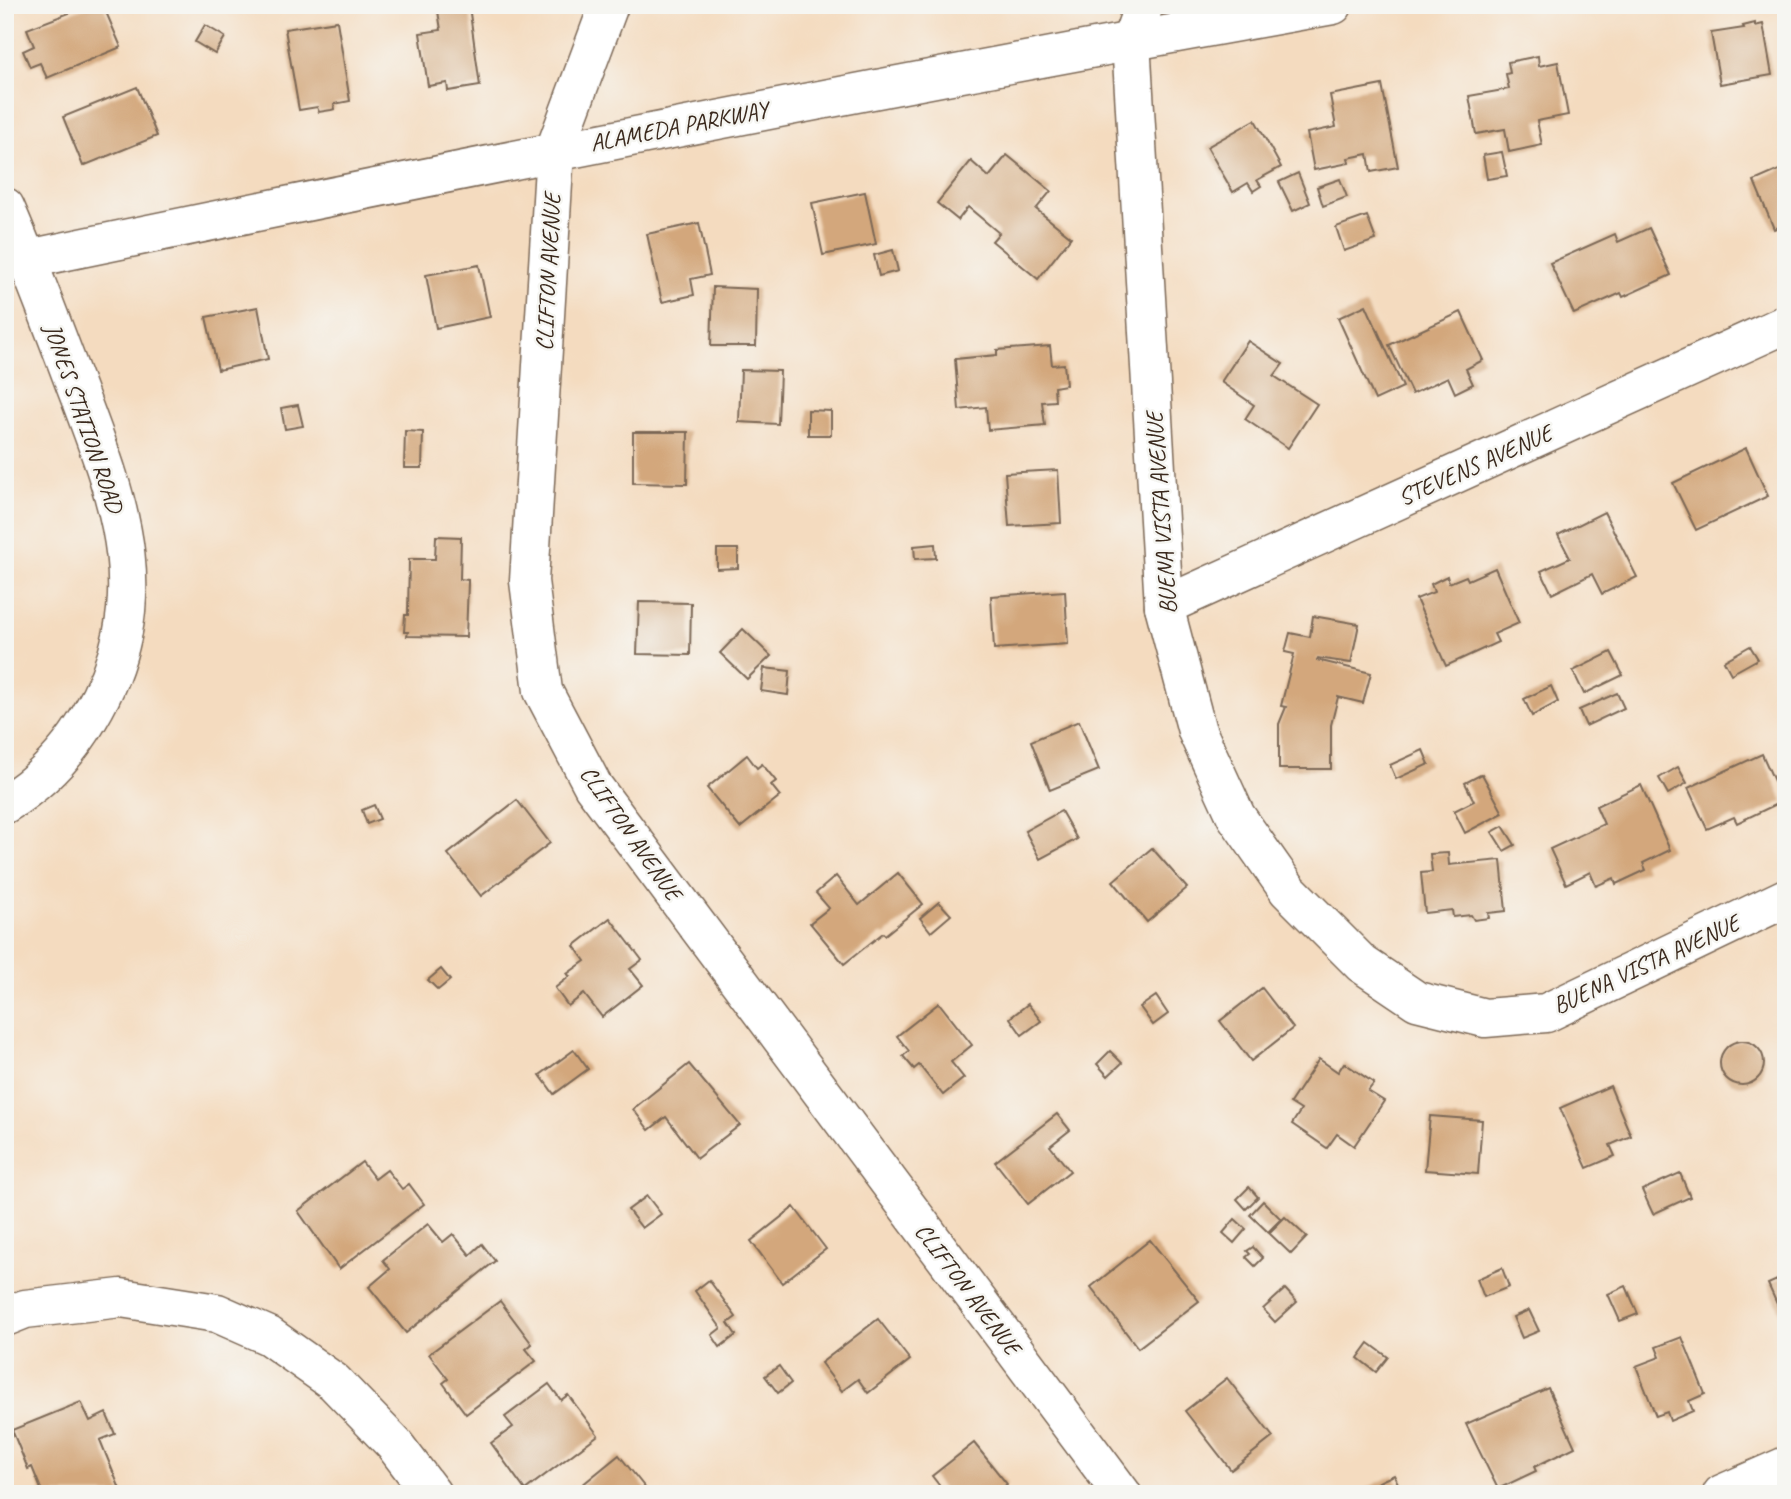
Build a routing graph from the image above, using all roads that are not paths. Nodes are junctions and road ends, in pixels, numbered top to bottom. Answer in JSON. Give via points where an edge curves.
{"nodes":[{"id":1,"x":609,"y":5,"type":"edge"},
{"id":2,"x":1144,"y":5,"type":"edge"},
{"id":3,"x":1333,"y":5,"type":"edge"},
{"id":4,"x":1131,"y":41,"type":"junction"},
{"id":5,"x":555,"y":150,"type":"junction"},
{"id":6,"x":5,"y":206,"type":"edge"},
{"id":7,"x":27,"y":258,"type":"junction"},
{"id":8,"x":1786,"y":324,"type":"edge"},
{"id":9,"x":1164,"y":606,"type":"junction"},
{"id":10,"x":5,"y":804,"type":"edge"},
{"id":11,"x":1786,"y":898,"type":"edge"},
{"id":12,"x":5,"y":1317,"type":"edge"},
{"id":13,"x":1786,"y":1466,"type":"edge"},
{"id":14,"x":432,"y":1494,"type":"edge"},
{"id":15,"x":1122,"y":1494,"type":"edge"},
{"id":16,"x":1722,"y":1494,"type":"edge"}],
"edges":[{"from":1,"to":5,"type":"street","name":"CLIFTON AVENUE"},
{"from":2,"to":4,"type":"street","name":"BUENA VISTA AVENUE"},
{"from":3,"to":4,"type":"street","name":"ALAMEDA PARKWAY"},
{"from":4,"to":5,"type":"street","name":"ALAMEDA PARKWAY"},
{"from":4,"to":9,"type":"street","name":"BUENA VISTA AVENUE"},
{"from":5,"to":7,"type":"street","name":"ALAMEDA PARKWAY"},
{"from":5,"to":15,"type":"street","name":"CLIFTON AVENUE","via":[[529,581],[543,691],[593,786]]},
{"from":6,"to":7,"type":"street","name":"JONES STATION ROAD"},
{"from":7,"to":10,"type":"street","name":"JONES STATION ROAD","via":[[112,483],[128,589],[123,641],[103,694],[72,746],[31,789]]},
{"from":8,"to":9,"type":"street","name":"STEVENS AVENUE"},
{"from":9,"to":11,"type":"street","name":"BUENA VISTA AVENUE","via":[[1197,731],[1236,816],[1288,890],[1363,964],[1417,1001],[1485,1018],[1546,1013]]},
{"from":12,"to":14,"type":"street","via":[[25,1309],[121,1298],[217,1313],[268,1336],[334,1382],[394,1444]]},
{"from":13,"to":16,"type":"street"}]}
